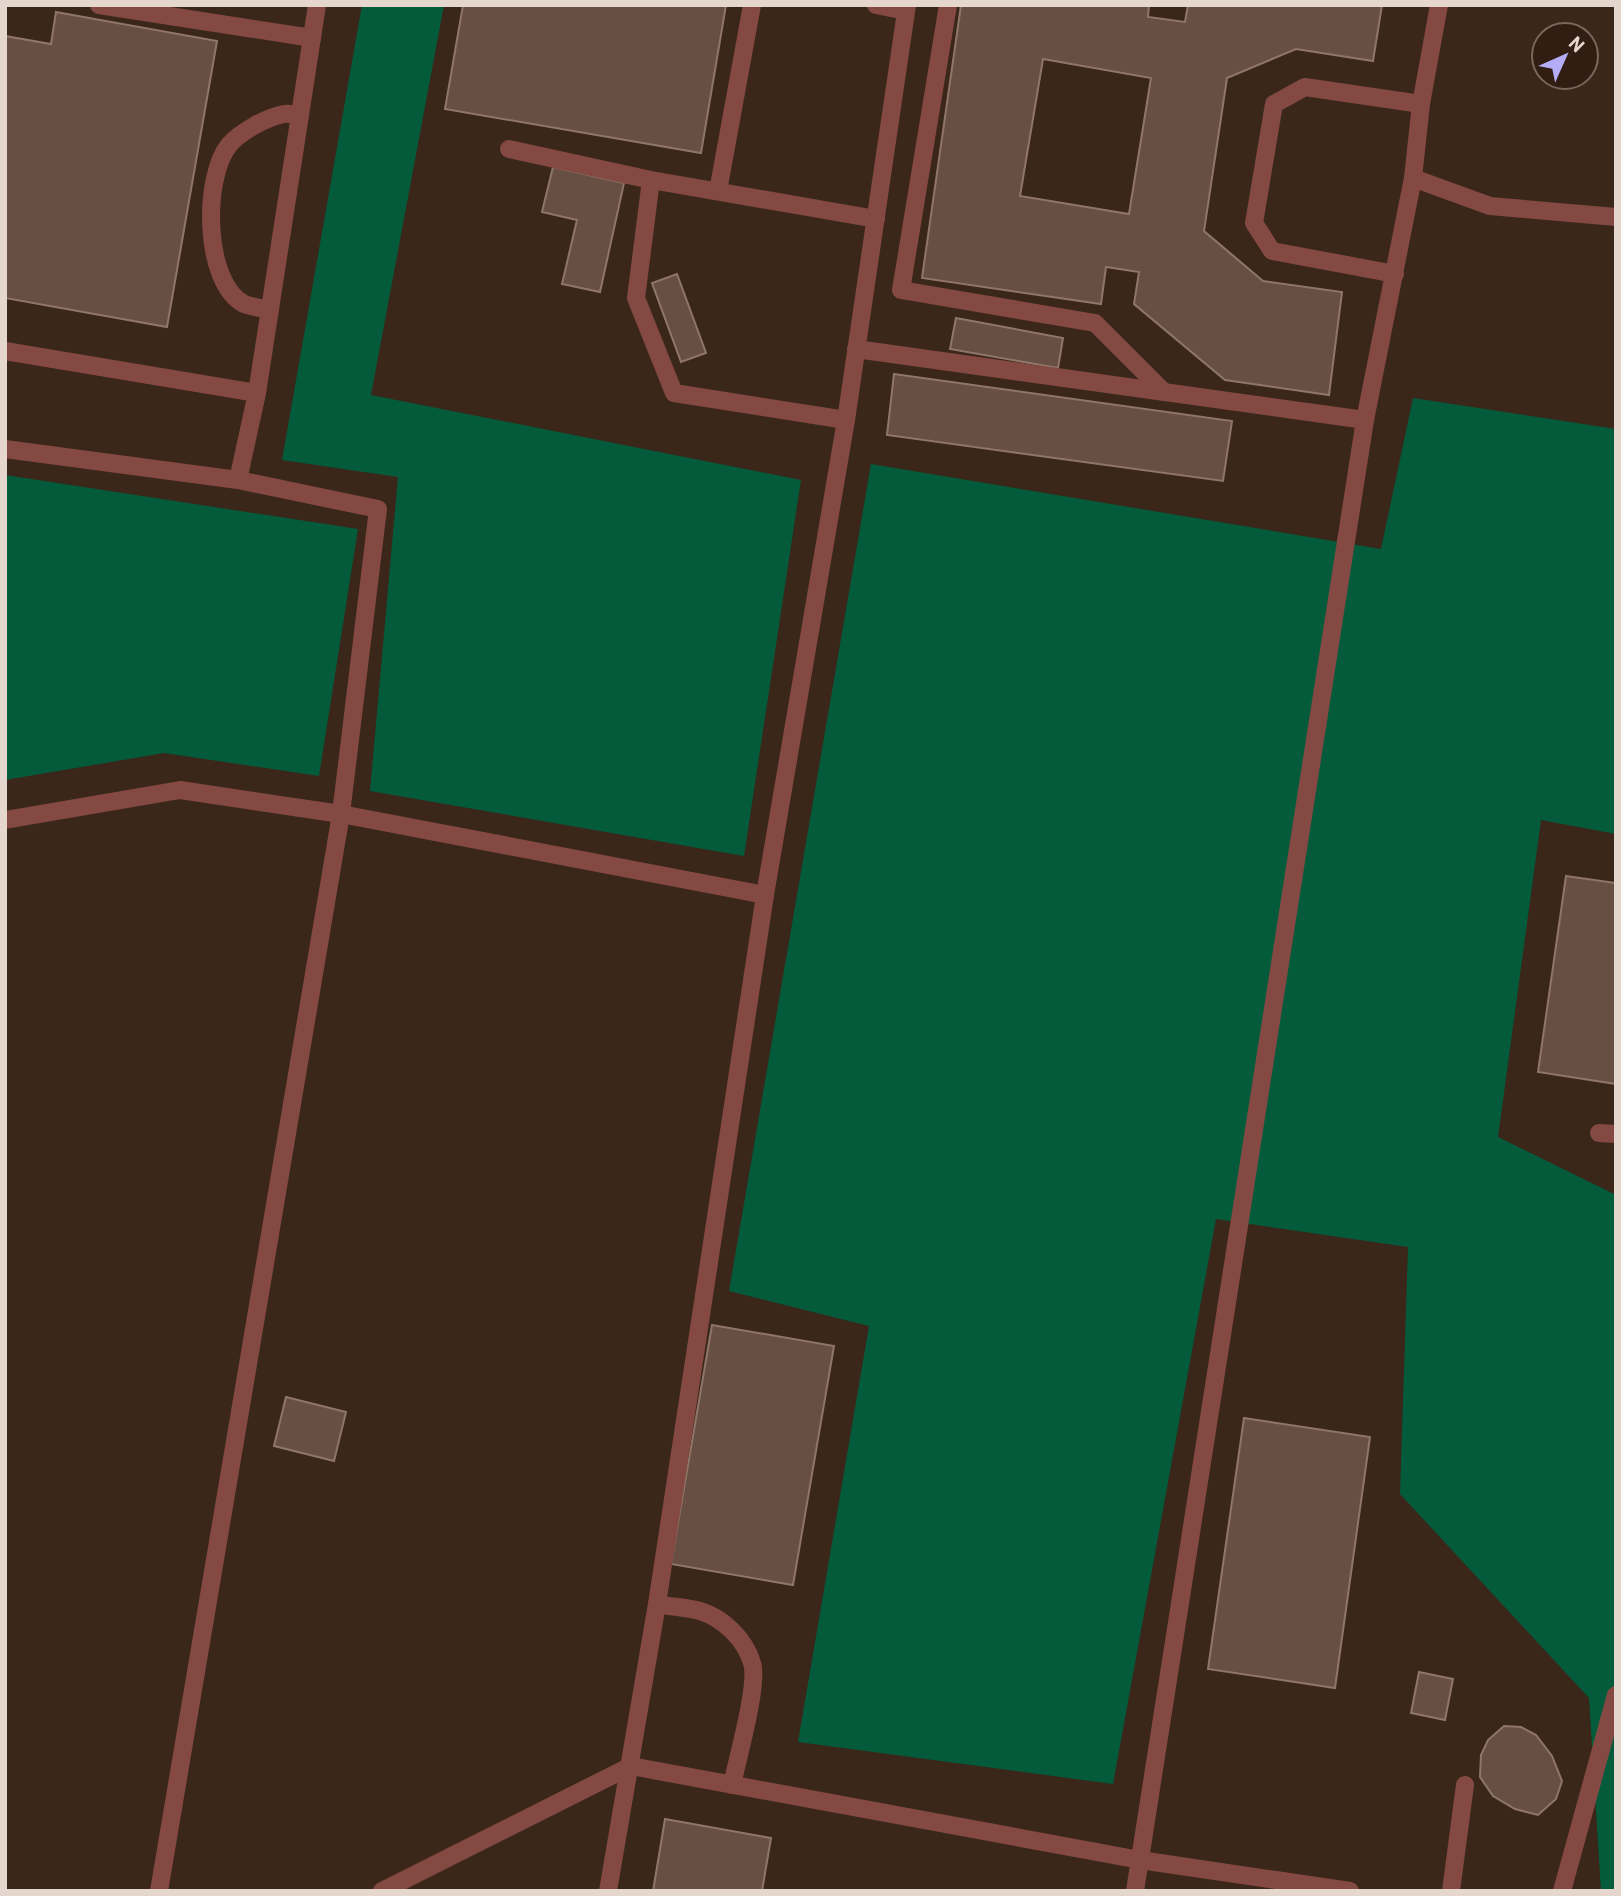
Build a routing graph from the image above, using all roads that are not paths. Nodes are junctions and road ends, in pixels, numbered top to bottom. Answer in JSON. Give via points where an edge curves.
{"nodes":[{"id":1,"x":99,"y":5,"type":"edge"},
{"id":2,"x":317,"y":5,"type":"edge"},
{"id":3,"x":752,"y":5,"type":"edge"},
{"id":4,"x":876,"y":5,"type":"edge"},
{"id":5,"x":948,"y":5,"type":"edge"},
{"id":6,"x":1439,"y":5,"type":"edge"},
{"id":7,"x":907,"y":8,"type":"edge"},
{"id":8,"x":312,"y":38,"type":"junction"},
{"id":9,"x":1421,"y":104,"type":"junction"},
{"id":10,"x":300,"y":115,"type":"junction"},
{"id":11,"x":509,"y":149,"type":"dead end"},
{"id":12,"x":1413,"y":178,"type":"junction"},
{"id":13,"x":651,"y":180,"type":"junction"},
{"id":14,"x":718,"y":191,"type":"junction"},
{"id":15,"x":1616,"y":216,"type":"edge"},
{"id":16,"x":876,"y":219,"type":"junction"},
{"id":17,"x":1395,"y":274,"type":"junction"},
{"id":18,"x":270,"y":310,"type":"junction"},
{"id":19,"x":856,"y":349,"type":"junction"},
{"id":20,"x":5,"y":351,"type":"edge"},
{"id":21,"x":1164,"y":392,"type":"junction"},
{"id":22,"x":257,"y":393,"type":"junction"},
{"id":23,"x":846,"y":420,"type":"junction"},
{"id":24,"x":1366,"y":420,"type":"junction"},
{"id":25,"x":5,"y":449,"type":"edge"},
{"id":26,"x":238,"y":480,"type":"junction"},
{"id":27,"x":341,"y":814,"type":"junction"},
{"id":28,"x":5,"y":820,"type":"edge"},
{"id":29,"x":765,"y":895,"type":"junction"},
{"id":30,"x":657,"y":1604,"type":"junction"},
{"id":31,"x":1616,"y":1695,"type":"edge"},
{"id":32,"x":631,"y":1766,"type":"junction"},
{"id":33,"x":732,"y":1785,"type":"junction"},
{"id":34,"x":1465,"y":1785,"type":"dead end"},
{"id":35,"x":1140,"y":1860,"type":"junction"},
{"id":36,"x":159,"y":1891,"type":"edge"},
{"id":37,"x":382,"y":1891,"type":"edge"},
{"id":38,"x":608,"y":1891,"type":"edge"},
{"id":39,"x":1135,"y":1891,"type":"edge"},
{"id":40,"x":1350,"y":1891,"type":"edge"},
{"id":41,"x":1451,"y":1891,"type":"edge"},
{"id":42,"x":1562,"y":1891,"type":"edge"}],
"edges":[{"from":1,"to":8,"type":"lane"},
{"from":2,"to":8,"type":"lane"},
{"from":3,"to":14,"type":"lane"},
{"from":4,"to":7,"type":"lane"},
{"from":5,"to":21,"type":"lane","via":[[901,290],[1096,323]]},
{"from":6,"to":9,"type":"lane"},
{"from":7,"to":16,"type":"lane"},
{"from":8,"to":10,"type":"lane"},
{"from":9,"to":12,"type":"lane"},
{"from":9,"to":17,"type":"lane","via":[[1305,87],[1274,104],[1254,223],[1272,251]]},
{"from":10,"to":18,"type":"lane"},
{"from":10,"to":18,"type":"lane","via":[[284,114],[229,144],[219,162],[210,219],[215,261],[228,289],[243,304]]},
{"from":11,"to":13,"type":"lane"},
{"from":12,"to":15,"type":"lane","via":[[1490,206]]},
{"from":12,"to":17,"type":"lane"},
{"from":13,"to":14,"type":"lane"},
{"from":13,"to":23,"type":"lane","via":[[636,298],[674,393]]},
{"from":14,"to":16,"type":"lane"},
{"from":16,"to":19,"type":"lane"},
{"from":17,"to":24,"type":"lane"},
{"from":18,"to":22,"type":"lane"},
{"from":19,"to":21,"type":"lane"},
{"from":19,"to":23,"type":"lane"},
{"from":20,"to":22,"type":"lane"},
{"from":21,"to":24,"type":"lane"},
{"from":22,"to":26,"type":"lane"},
{"from":23,"to":29,"type":"lane"},
{"from":24,"to":35,"type":"lane"},
{"from":25,"to":26,"type":"lane"},
{"from":26,"to":27,"type":"lane","via":[[379,509]]},
{"from":27,"to":28,"type":"lane","via":[[180,790]]},
{"from":27,"to":29,"type":"lane"},
{"from":27,"to":36,"type":"lane"},
{"from":29,"to":30,"type":"lane"},
{"from":30,"to":32,"type":"lane"},
{"from":30,"to":33,"type":"lane","via":[[700,1611],[721,1621],[740,1639],[752,1663],[754,1682]]},
{"from":31,"to":42,"type":"lane"},
{"from":32,"to":33,"type":"lane"},
{"from":32,"to":37,"type":"lane"},
{"from":32,"to":38,"type":"lane"},
{"from":33,"to":35,"type":"lane"},
{"from":34,"to":41,"type":"lane"},
{"from":35,"to":39,"type":"lane"},
{"from":35,"to":40,"type":"lane"}]}
